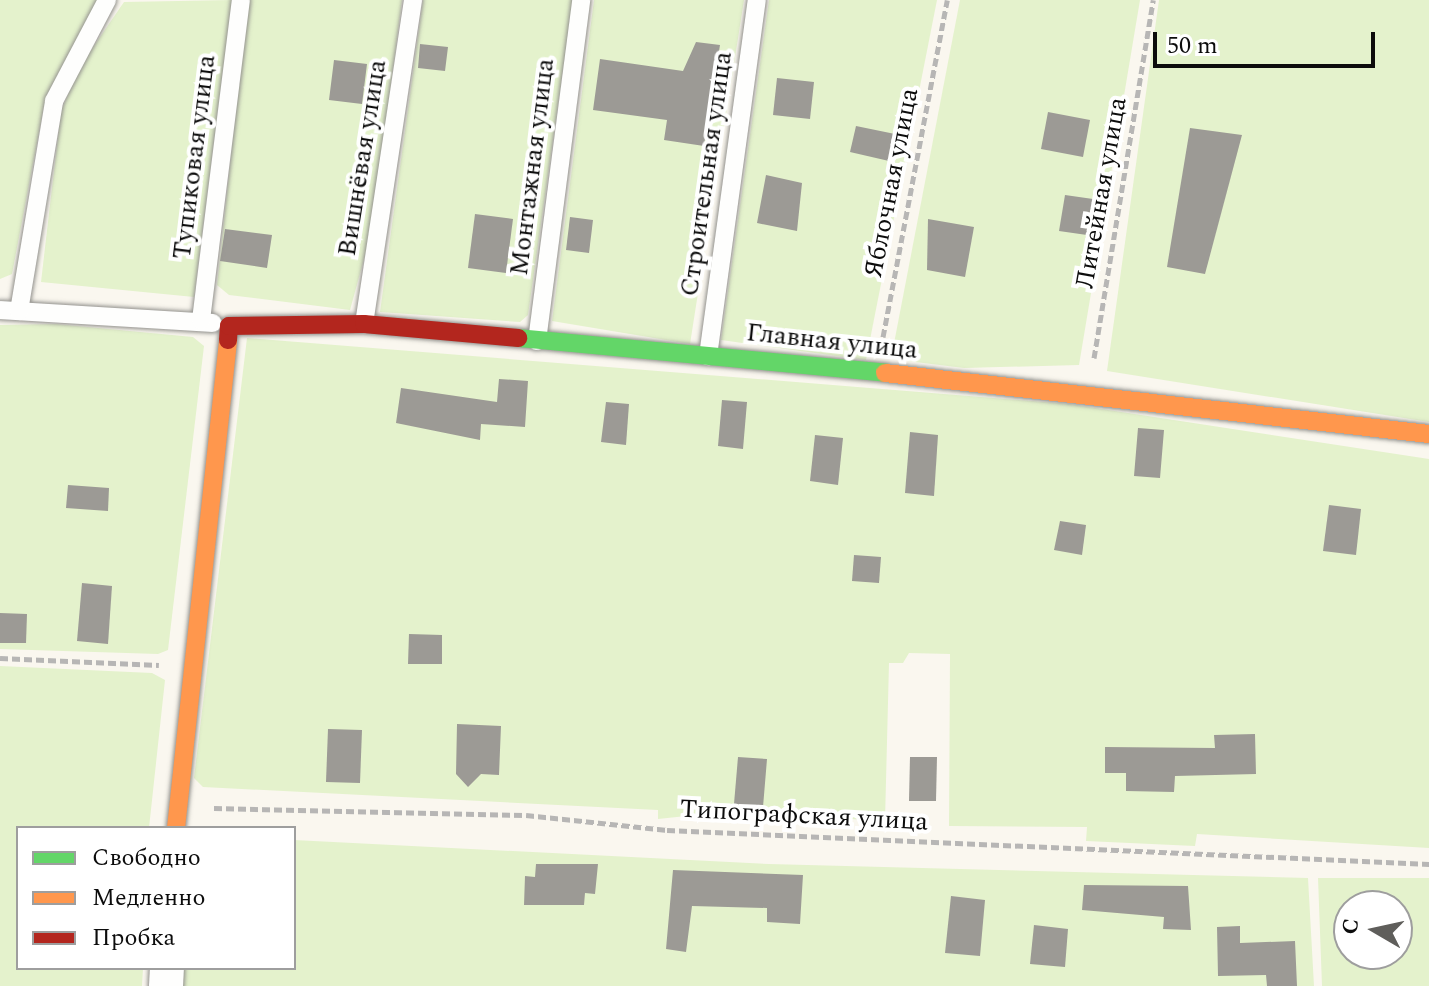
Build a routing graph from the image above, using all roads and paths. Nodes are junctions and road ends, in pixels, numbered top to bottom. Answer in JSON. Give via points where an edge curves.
{"nodes":[{"id":1,"x":107,"y":0,"type":"edge"},
{"id":2,"x":241,"y":0,"type":"edge"},
{"id":3,"x":413,"y":0,"type":"edge"},
{"id":4,"x":581,"y":0,"type":"edge"},
{"id":5,"x":757,"y":0,"type":"edge"},
{"id":6,"x":947,"y":0,"type":"edge"},
{"id":7,"x":1153,"y":0,"type":"edge"},
{"id":8,"x":9,"y":310,"type":"edge"},
{"id":9,"x":201,"y":320,"type":"junction"},
{"id":10,"x":364,"y":324,"type":"junction"},
{"id":11,"x":229,"y":326,"type":"junction"},
{"id":12,"x":537,"y":341,"type":"junction"},
{"id":13,"x":708,"y":356,"type":"junction"},
{"id":14,"x":876,"y":373,"type":"junction"},
{"id":15,"x":1088,"y":392,"type":"junction"},
{"id":16,"x":1429,"y":434,"type":"edge"},
{"id":17,"x":0,"y":658,"type":"edge"},
{"id":18,"x":188,"y":666,"type":"junction"},
{"id":19,"x":177,"y":808,"type":"junction"},
{"id":20,"x":176,"y":826,"type":"edge"},
{"id":21,"x":1429,"y":864,"type":"edge"}],
"edges":[{"from":1,"to":8,"type":"lane","via":[[54,101]]},
{"from":2,"to":9,"type":"lane","name":"Тупиковая улица"},
{"from":3,"to":10,"type":"lane","name":"Вишнёвая улица"},
{"from":4,"to":12,"type":"lane","name":"Монтажная улица"},
{"from":5,"to":13,"type":"lane","name":"Строительная улица"},
{"from":6,"to":14,"type":"path","name":"Яблочная улица"},
{"from":7,"to":15,"type":"path","name":"Литейная улица"},
{"from":8,"to":9,"type":"lane"},
{"from":9,"to":11,"type":"lane"},
{"from":10,"to":11,"type":"street","name":"Главная улица"},
{"from":10,"to":12,"type":"street","name":"Главная улица"},
{"from":11,"to":18,"type":"street"},
{"from":12,"to":13,"type":"street","name":"Главная улица"},
{"from":13,"to":14,"type":"street","name":"Главная улица"},
{"from":14,"to":15,"type":"street","name":"Главная улица"},
{"from":15,"to":16,"type":"street","name":"Главная улица"},
{"from":17,"to":18,"type":"path"},
{"from":18,"to":19,"type":"street"},
{"from":19,"to":20,"type":"street"},
{"from":19,"to":21,"type":"path","name":"Типографская улица","via":[[526,815],[667,830]]}]}
